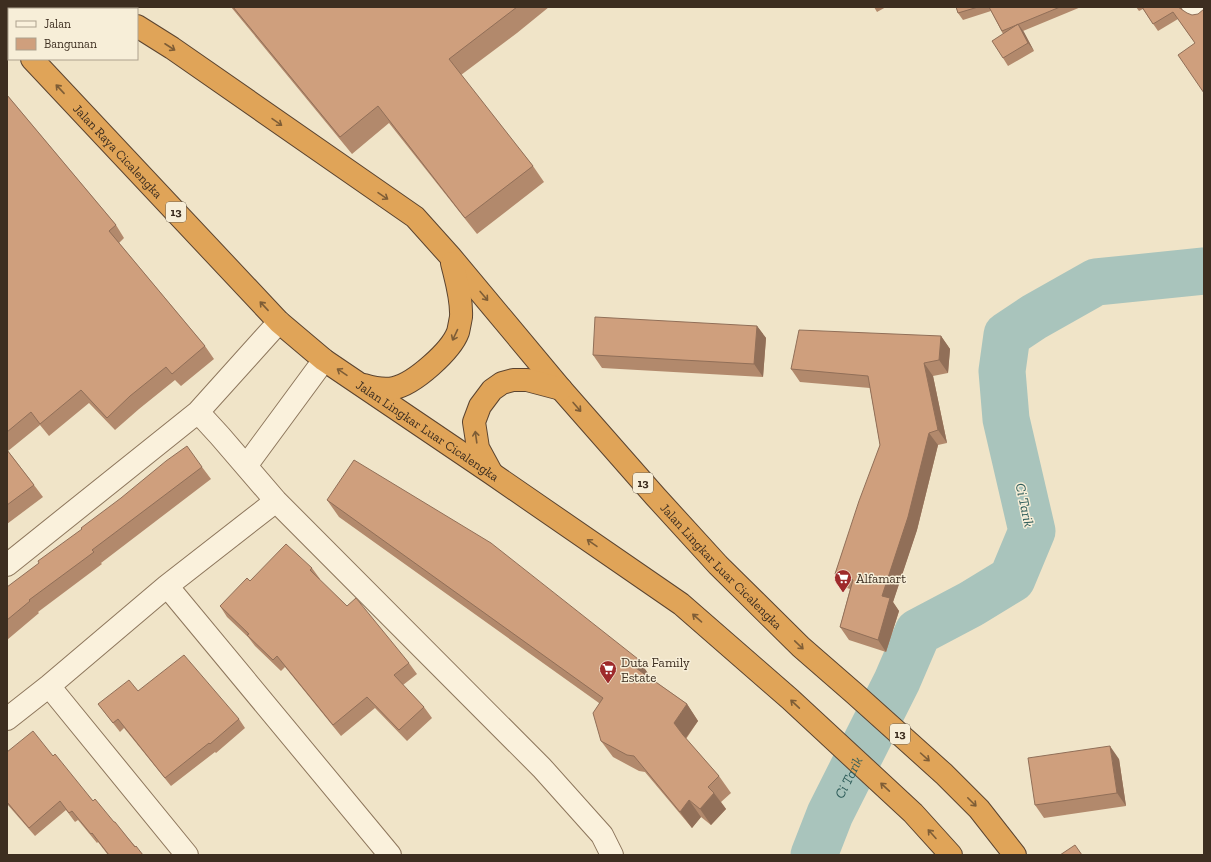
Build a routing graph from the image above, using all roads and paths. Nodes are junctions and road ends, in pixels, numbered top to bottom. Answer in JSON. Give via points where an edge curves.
{"nodes":[{"id":1,"x":1193,"y":7,"type":"edge"},
{"id":2,"x":1201,"y":7,"type":"edge"},
{"id":3,"x":138,"y":27,"type":"edge"},
{"id":4,"x":33,"y":60,"type":"edge"},
{"id":5,"x":450,"y":256,"type":"junction"},
{"id":6,"x":279,"y":322,"type":"junction"},
{"id":7,"x":324,"y":360,"type":"junction"},
{"id":8,"x":360,"y":384,"type":"junction"},
{"id":9,"x":561,"y":389,"type":"junction"},
{"id":10,"x":198,"y":412,"type":"junction"},
{"id":11,"x":246,"y":466,"type":"junction"},
{"id":12,"x":491,"y":473,"type":"junction"},
{"id":13,"x":276,"y":501,"type":"junction"},
{"id":14,"x":7,"y":565,"type":"edge"},
{"id":15,"x":167,"y":586,"type":"junction"},
{"id":16,"x":49,"y":686,"type":"junction"},
{"id":17,"x":10,"y":710,"type":"edge"},
{"id":18,"x":187,"y":855,"type":"edge"},
{"id":19,"x":390,"y":855,"type":"edge"},
{"id":20,"x":612,"y":855,"type":"edge"},
{"id":21,"x":951,"y":855,"type":"edge"},
{"id":22,"x":1016,"y":855,"type":"edge"}],
"edges":[{"from":1,"to":2,"type":"street"},
{"from":3,"to":5,"type":"highway","number":"13","one_way":true,"via":[[415,217]]},
{"from":6,"to":4,"type":"highway","name":"Jalan Raya Cicalengka","number":"13","one_way":true},
{"from":5,"to":8,"type":"highway","one_way":true,"via":[[459,291],[461,317],[458,333],[432,364],[412,381],[394,388],[375,388]]},
{"from":5,"to":9,"type":"highway","name":"Jalan Lingkar Luar Cicalengka","number":"13","one_way":true},
{"from":6,"to":7,"type":"highway","name":"Jalan Raya Cicalengka","number":"13"},
{"from":6,"to":10,"type":"street"},
{"from":8,"to":7,"type":"highway","name":"Jalan Lingkar Luar Cicalengka","number":"13","one_way":true},
{"from":7,"to":11,"type":"street"},
{"from":8,"to":12,"type":"highway","name":"Jalan Lingkar Luar Cicalengka","number":"13"},
{"from":12,"to":9,"type":"highway","one_way":true,"via":[[478,448],[474,422],[480,406],[492,390],[507,381],[520,380]]},
{"from":9,"to":22,"type":"highway","name":"Jalan Lingkar Luar Cicalengka","number":"13","one_way":true,"via":[[718,566],[801,647],[944,774],[979,809]]},
{"from":10,"to":11,"type":"street"},
{"from":10,"to":14,"type":"street"},
{"from":11,"to":13,"type":"street"},
{"from":21,"to":12,"type":"highway","name":"Jalan Lingkar Luar Cicalengka","number":"13","one_way":true,"via":[[913,813],[824,730],[681,604]]},
{"from":13,"to":15,"type":"street"},
{"from":13,"to":20,"type":"street","via":[[542,768],[602,835]]},
{"from":15,"to":16,"type":"street"},
{"from":15,"to":19,"type":"street"},
{"from":16,"to":17,"type":"street"},
{"from":16,"to":18,"type":"street"}]}
